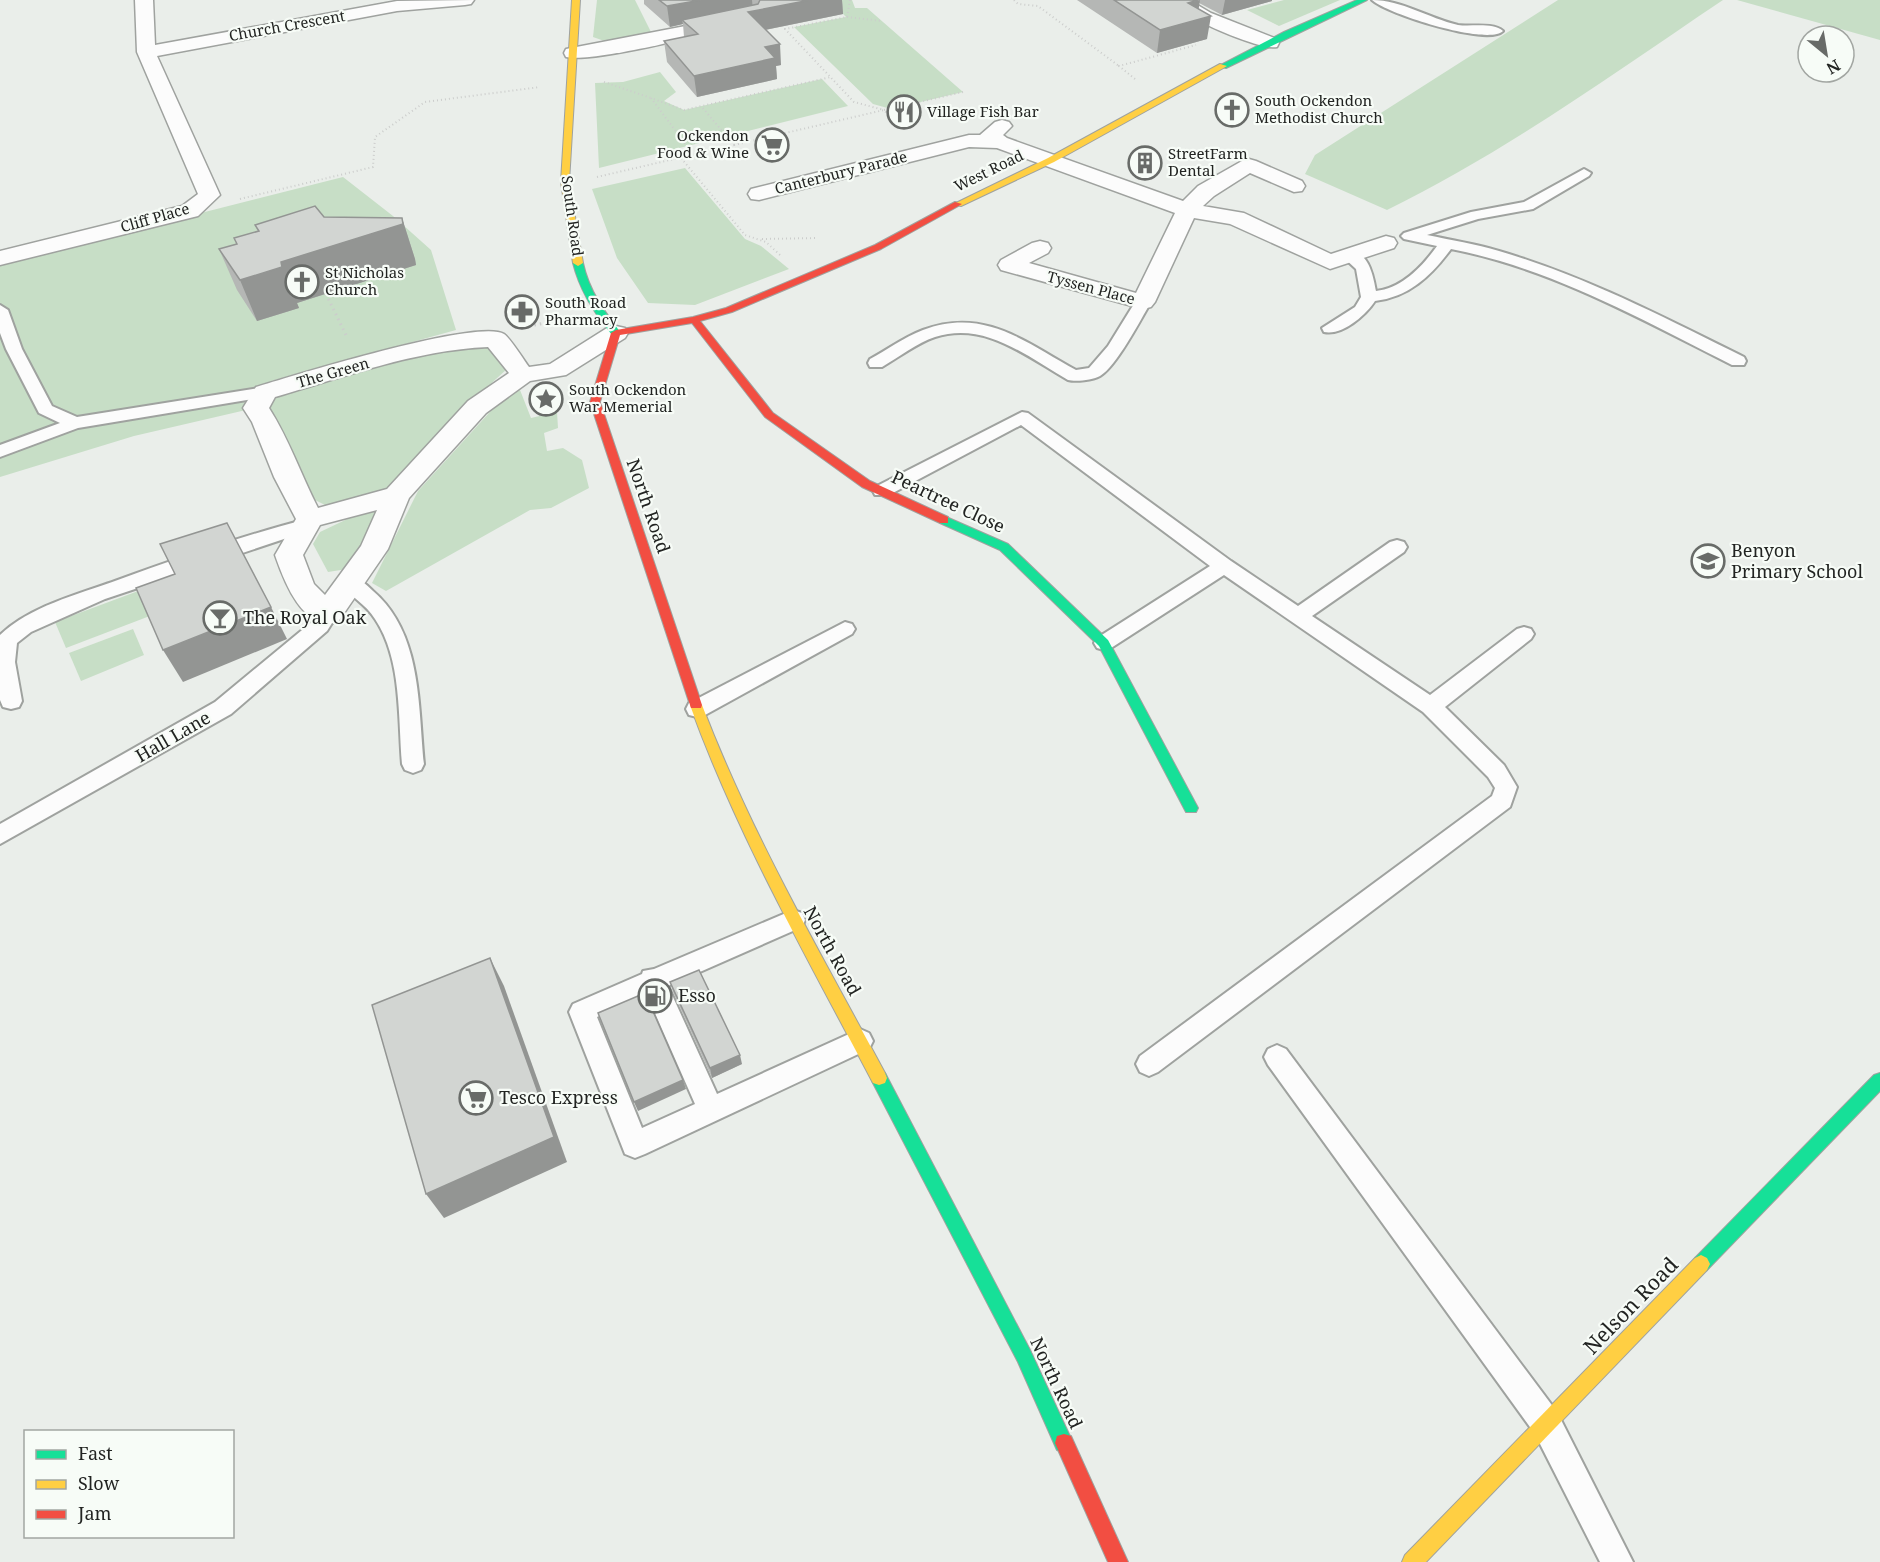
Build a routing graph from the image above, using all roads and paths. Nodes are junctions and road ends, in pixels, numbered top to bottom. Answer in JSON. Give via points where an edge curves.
{"nodes":[{"id":1,"x":144,"y":0,"type":"edge"},
{"id":2,"x":465,"y":0,"type":"edge"},
{"id":3,"x":576,"y":0,"type":"edge"},
{"id":4,"x":851,"y":0,"type":"edge"},
{"id":5,"x":1014,"y":0,"type":"edge"},
{"id":6,"x":1176,"y":0,"type":"edge"},
{"id":7,"x":1363,"y":0,"type":"edge"},
{"id":8,"x":1378,"y":0,"type":"edge"},
{"id":9,"x":847,"y":17,"type":"junction"},
{"id":10,"x":742,"y":20,"type":"edge"},
{"id":11,"x":882,"y":21,"type":"dead end"},
{"id":12,"x":784,"y":23,"type":"edge"},
{"id":13,"x":785,"y":29,"type":"junction"},
{"id":14,"x":1497,"y":31,"type":"dead end"},
{"id":15,"x":1270,"y":43,"type":"junction"},
{"id":16,"x":146,"y":52,"type":"junction"},
{"id":17,"x":573,"y":53,"type":"junction"},
{"id":18,"x":1119,"y":66,"type":"dead end"},
{"id":19,"x":831,"y":77,"type":"junction"},
{"id":20,"x":571,"y":83,"type":"junction"},
{"id":21,"x":963,"y":92,"type":"dead end"},
{"id":22,"x":651,"y":98,"type":"junction"},
{"id":23,"x":701,"y":106,"type":"junction"},
{"id":24,"x":884,"y":110,"type":"junction"},
{"id":25,"x":734,"y":145,"type":"junction"},
{"id":26,"x":924,"y":152,"type":"junction"},
{"id":27,"x":681,"y":158,"type":"junction"},
{"id":28,"x":1051,"y":160,"type":"junction"},
{"id":29,"x":1584,"y":173,"type":"dead end"},
{"id":30,"x":588,"y":180,"type":"dead end"},
{"id":31,"x":1294,"y":186,"type":"dead end"},
{"id":32,"x":759,"y":194,"type":"dead end"},
{"id":33,"x":1187,"y":210,"type":"junction"},
{"id":34,"x":190,"y":211,"type":"junction"},
{"id":35,"x":1409,"y":236,"type":"junction"},
{"id":36,"x":1386,"y":243,"type":"joint"},
{"id":37,"x":1447,"y":244,"type":"junction"},
{"id":38,"x":1040,"y":248,"type":"dead end"},
{"id":39,"x":1350,"y":256,"type":"junction"},
{"id":40,"x":0,"y":258,"type":"edge"},
{"id":41,"x":806,"y":278,"type":"junction"},
{"id":42,"x":326,"y":294,"type":"dead end"},
{"id":43,"x":1369,"y":297,"type":"junction"},
{"id":44,"x":1143,"y":302,"type":"junction"},
{"id":45,"x":0,"y":310,"type":"edge"},
{"id":46,"x":694,"y":320,"type":"junction"},
{"id":47,"x":1330,"y":328,"type":"dead end"},
{"id":48,"x":616,"y":333,"type":"junction"},
{"id":49,"x":1738,"y":361,"type":"dead end"},
{"id":50,"x":876,"y":363,"type":"dead end"},
{"id":51,"x":360,"y":365,"type":"junction"},
{"id":52,"x":523,"y":375,"type":"junction"},
{"id":53,"x":265,"y":392,"type":"junction"},
{"id":54,"x":75,"y":423,"type":"junction"},
{"id":55,"x":0,"y":451,"type":"edge"},
{"id":56,"x":882,"y":491,"type":"junction"},
{"id":57,"x":397,"y":495,"type":"junction"},
{"id":58,"x":308,"y":522,"type":"junction"},
{"id":59,"x":1397,"y":547,"type":"dead end"},
{"id":60,"x":1224,"y":566,"type":"junction"},
{"id":61,"x":350,"y":582,"type":"junction"},
{"id":62,"x":327,"y":615,"type":"junction"},
{"id":63,"x":1298,"y":616,"type":"junction"},
{"id":64,"x":845,"y":629,"type":"dead end"},
{"id":65,"x":1524,"y":634,"type":"dead end"},
{"id":66,"x":1104,"y":643,"type":"junction"},
{"id":67,"x":10,"y":701,"type":"dead end"},
{"id":68,"x":1431,"y":706,"type":"junction"},
{"id":69,"x":698,"y":709,"type":"junction"},
{"id":70,"x":413,"y":764,"type":"dead end"},
{"id":71,"x":1191,"y":808,"type":"dead end"},
{"id":72,"x":0,"y":835,"type":"edge"},
{"id":73,"x":793,"y":920,"type":"junction"},
{"id":74,"x":652,"y":980,"type":"junction"},
{"id":75,"x":860,"y":1041,"type":"junction"},
{"id":76,"x":1277,"y":1057,"type":"dead end"},
{"id":77,"x":1149,"y":1064,"type":"dead end"},
{"id":78,"x":1880,"y":1080,"type":"edge"},
{"id":79,"x":711,"y":1111,"type":"junction"},
{"id":80,"x":1546,"y":1423,"type":"junction"},
{"id":81,"x":1118,"y":1562,"type":"edge"},
{"id":82,"x":1412,"y":1562,"type":"edge"},
{"id":83,"x":1617,"y":1562,"type":"edge"}],
"edges":[{"from":1,"to":16,"type":"street","name":"Cliff Place"},
{"from":2,"to":16,"type":"street","name":"Church Crescent","via":[[398,6]]},
{"from":3,"to":17,"type":"street","name":"South Road"},
{"from":4,"to":9,"type":"path"},
{"from":5,"to":18,"type":"path","via":[[1038,6]]},
{"from":6,"to":15,"type":"street","via":[[1205,17]]},
{"from":7,"to":15,"type":"street","name":"West Road"},
{"from":8,"to":14,"type":"lane","via":[[1460,29]]},
{"from":9,"to":11,"type":"path"},
{"from":9,"to":13,"type":"path"},
{"from":10,"to":17,"type":"street"},
{"from":12,"to":13,"type":"path"},
{"from":13,"to":19,"type":"path"},
{"from":15,"to":28,"type":"street","name":"West Road"},
{"from":16,"to":34,"type":"street","name":"Cliff Place","via":[[210,195]]},
{"from":17,"to":20,"type":"street","name":"South Road"},
{"from":19,"to":23,"type":"path"},
{"from":19,"to":24,"type":"path","via":[[854,102]]},
{"from":20,"to":22,"type":"path","via":[[608,82]]},
{"from":20,"to":34,"type":"path","via":[[425,102],[375,137],[374,166]]},
{"from":20,"to":48,"type":"street","name":"South Road","via":[[565,182],[581,280],[598,312]]},
{"from":21,"to":24,"type":"path"},
{"from":22,"to":23,"type":"path","via":[[684,110]]},
{"from":22,"to":27,"type":"path","via":[[689,149]]},
{"from":23,"to":25,"type":"path"},
{"from":24,"to":25,"type":"path"},
{"from":24,"to":26,"type":"path","name":"Canterbury Parade"},
{"from":25,"to":27,"type":"path"},
{"from":26,"to":28,"type":"street","name":"Canterbury Parade","via":[[1001,134]]},
{"from":26,"to":32,"type":"street","name":"Canterbury Parade"},
{"from":27,"to":30,"type":"path"},
{"from":27,"to":41,"type":"path","via":[[745,235],[766,242]]},
{"from":28,"to":33,"type":"street"},
{"from":28,"to":41,"type":"street","name":"West Road","via":[[878,247]]},
{"from":29,"to":35,"type":"lane","via":[[1528,206],[1476,215]]},
{"from":31,"to":33,"type":"street","name":"Tyssen Place","via":[[1249,165],[1206,191]]},
{"from":33,"to":39,"type":"street","via":[[1236,218],[1330,262]]},
{"from":33,"to":44,"type":"street","name":"Tyssen Place"},
{"from":34,"to":40,"type":"street","name":"Cliff Place"},
{"from":35,"to":36,"type":"lane"},
{"from":35,"to":37,"type":"lane"},
{"from":36,"to":39,"type":"street"},
{"from":37,"to":43,"type":"lane","via":[[1406,288]]},
{"from":37,"to":49,"type":"lane","via":[[1501,256],[1553,276]]},
{"from":38,"to":44,"type":"street","name":"Tyssen Place","via":[[1009,265]]},
{"from":39,"to":43,"type":"lane","via":[[1364,267]]},
{"from":41,"to":46,"type":"street","name":"West Road"},
{"from":42,"to":51,"type":"path"},
{"from":43,"to":47,"type":"lane","via":[[1361,310]]},
{"from":44,"to":50,"type":"lane","via":[[1095,372],[1074,376],[993,331],[959,327],[928,334]]},
{"from":45,"to":54,"type":"lane","via":[[14,350],[45,409]]},
{"from":46,"to":48,"type":"street","name":"West Road"},
{"from":46,"to":56,"type":"street","name":"Peartree Close","via":[[769,415],[866,484]]},
{"from":48,"to":52,"type":"street","via":[[557,370]]},
{"from":48,"to":69,"type":"street","name":"North Road","via":[[595,402]]},
{"from":51,"to":52,"type":"street","name":"The Green","via":[[455,341],[495,339]]},
{"from":51,"to":53,"type":"street","name":"The Green"},
{"from":52,"to":57,"type":"street","via":[[477,407]]},
{"from":53,"to":54,"type":"lane"},
{"from":53,"to":58,"type":"street","via":[[256,408]]},
{"from":54,"to":55,"type":"lane"},
{"from":56,"to":60,"type":"lane","via":[[1022,417]]},
{"from":56,"to":66,"type":"street","name":"Peartree Close","via":[[1004,548]]},
{"from":57,"to":58,"type":"street"},
{"from":57,"to":61,"type":"street","via":[[374,549]]},
{"from":58,"to":62,"type":"street","via":[[289,555],[301,588]]},
{"from":58,"to":67,"type":"lane","via":[[29,623],[9,637],[2,653]]},
{"from":59,"to":63,"type":"lane"},
{"from":60,"to":63,"type":"lane"},
{"from":60,"to":66,"type":"lane"},
{"from":61,"to":62,"type":"street"},
{"from":61,"to":70,"type":"lane","via":[[380,610],[398,645]]},
{"from":62,"to":72,"type":"lane","name":"Hall Lane","via":[[320,626],[223,708]]},
{"from":63,"to":68,"type":"lane"},
{"from":64,"to":69,"type":"lane"},
{"from":65,"to":68,"type":"lane"},
{"from":66,"to":71,"type":"street","name":"Peartree Close"},
{"from":68,"to":77,"type":"lane","via":[[1496,771],[1506,787],[1502,801]]},
{"from":69,"to":73,"type":"street","name":"North Road","via":[[712,753]]},
{"from":73,"to":74,"type":"lane"},
{"from":73,"to":75,"type":"street","name":"North Road"},
{"from":74,"to":79,"type":"lane"},
{"from":74,"to":79,"type":"lane","via":[[582,1012],[635,1145]]},
{"from":75,"to":79,"type":"lane"},
{"from":75,"to":81,"type":"street","name":"North Road","via":[[1024,1356]]},
{"from":76,"to":80,"type":"lane"},
{"from":78,"to":80,"type":"street","name":"Nelson Road"},
{"from":80,"to":82,"type":"street","name":"Nelson Road"},
{"from":80,"to":83,"type":"lane"}]}
